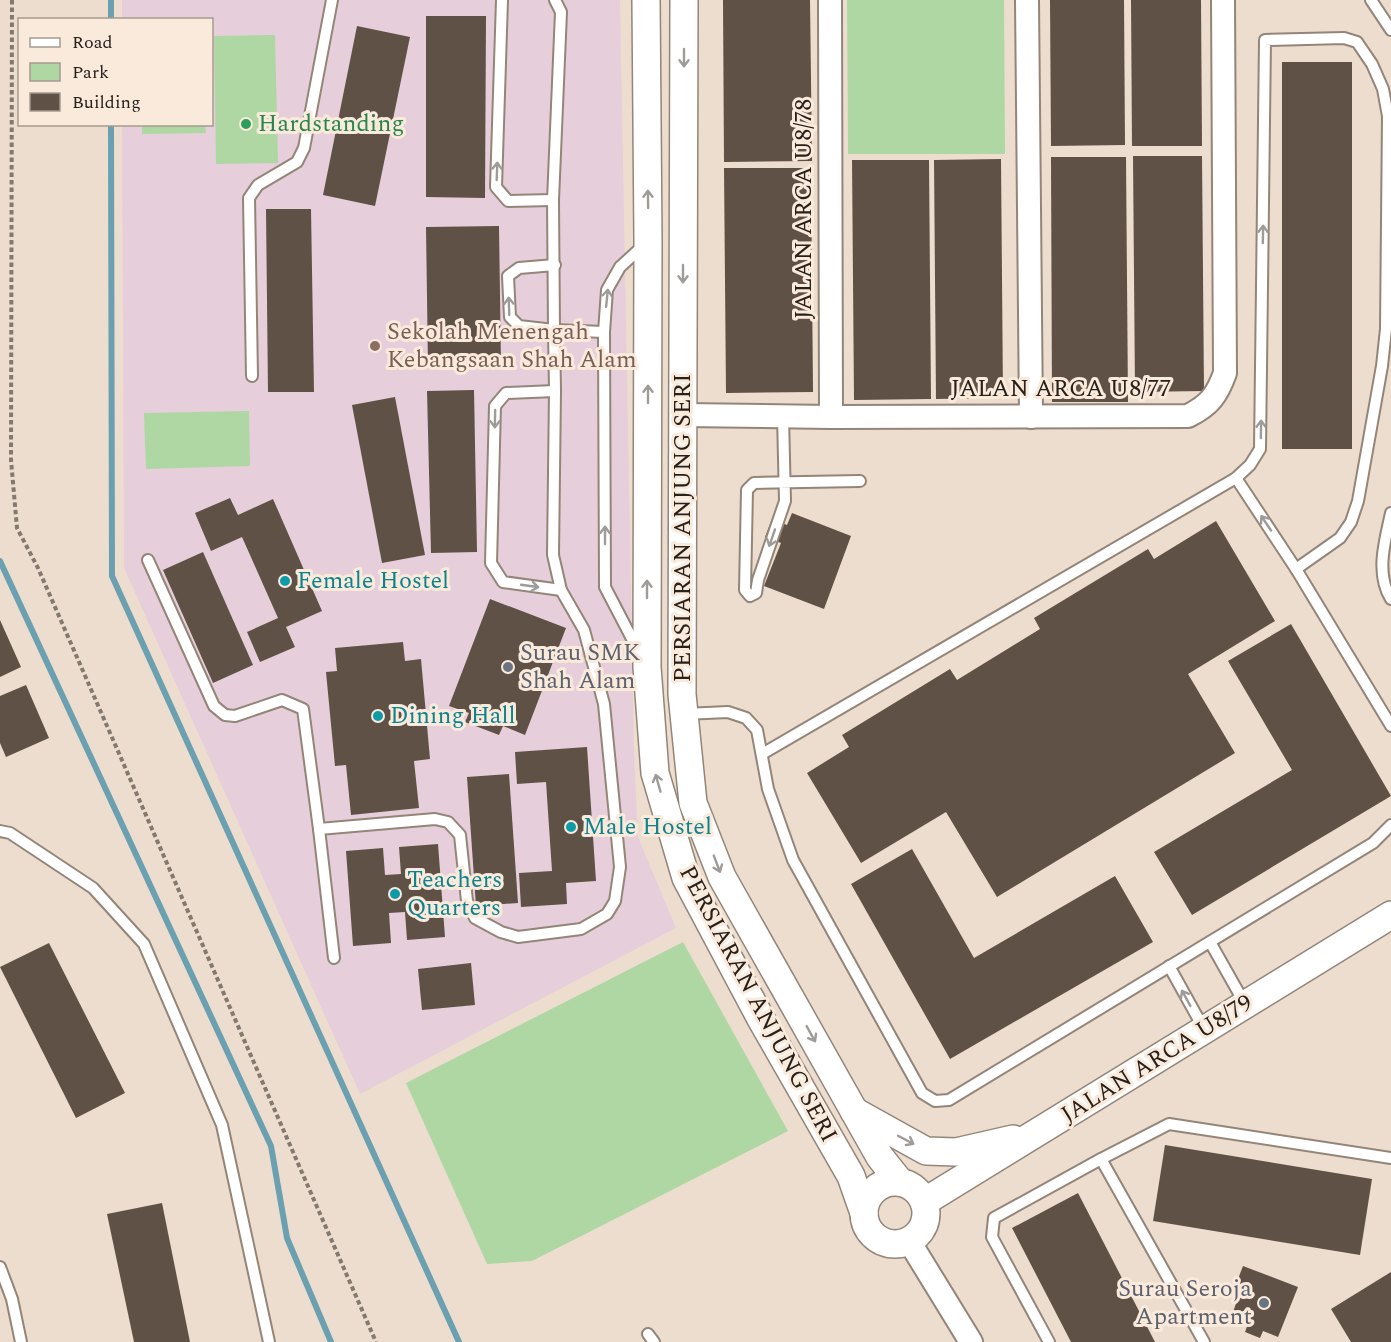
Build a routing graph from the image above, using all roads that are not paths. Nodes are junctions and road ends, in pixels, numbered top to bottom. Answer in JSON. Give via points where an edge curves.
{"nodes":[{"id":1,"x":332,"y":0,"type":"edge"},
{"id":2,"x":502,"y":0,"type":"edge"},
{"id":3,"x":555,"y":0,"type":"edge"},
{"id":4,"x":646,"y":0,"type":"edge"},
{"id":5,"x":684,"y":0,"type":"edge"},
{"id":6,"x":830,"y":0,"type":"edge"},
{"id":7,"x":1027,"y":0,"type":"edge"},
{"id":8,"x":1223,"y":0,"type":"edge"},
{"id":9,"x":1371,"y":0,"type":"edge"},
{"id":10,"x":1391,"y":30,"type":"edge"},
{"id":11,"x":553,"y":200,"type":"junction"},
{"id":12,"x":648,"y":241,"type":"junction"},
{"id":13,"x":555,"y":265,"type":"junction"},
{"id":14,"x":554,"y":330,"type":"junction"},
{"id":15,"x":604,"y":332,"type":"junction"},
{"id":16,"x":252,"y":376,"type":"dead end"},
{"id":17,"x":555,"y":391,"type":"junction"},
{"id":18,"x":683,"y":415,"type":"junction"},
{"id":19,"x":783,"y":416,"type":"junction"},
{"id":20,"x":831,"y":417,"type":"junction"},
{"id":21,"x":1031,"y":417,"type":"junction"},
{"id":22,"x":1236,"y":478,"type":"junction"},
{"id":23,"x":860,"y":481,"type":"dead end"},
{"id":24,"x":784,"y":482,"type":"junction"},
{"id":25,"x":1391,"y":513,"type":"edge"},
{"id":26,"x":148,"y":560,"type":"dead end"},
{"id":27,"x":1296,"y":569,"type":"junction"},
{"id":28,"x":561,"y":590,"type":"junction"},
{"id":29,"x":1391,"y":599,"type":"edge"},
{"id":30,"x":647,"y":667,"type":"junction"},
{"id":31,"x":684,"y":714,"type":"junction"},
{"id":32,"x":1391,"y":726,"type":"edge"},
{"id":33,"x":762,"y":754,"type":"junction"},
{"id":34,"x":1391,"y":825,"type":"edge"},
{"id":35,"x":319,"y":829,"type":"junction"},
{"id":36,"x":0,"y":831,"type":"edge"},
{"id":37,"x":1391,"y":915,"type":"edge"},
{"id":38,"x":1210,"y":942,"type":"junction"},
{"id":39,"x":334,"y":958,"type":"dead end"},
{"id":40,"x":1168,"y":966,"type":"junction"},
{"id":41,"x":1245,"y":1005,"type":"junction"},
{"id":42,"x":1204,"y":1030,"type":"junction"},
{"id":43,"x":854,"y":1112,"type":"junction"},
{"id":44,"x":1034,"y":1134,"type":"junction"},
{"id":45,"x":1391,"y":1158,"type":"edge"},
{"id":46,"x":1101,"y":1159,"type":"junction"},
{"id":47,"x":900,"y":1182,"type":"junction"},
{"id":48,"x":924,"y":1202,"type":"junction"},
{"id":49,"x":864,"y":1213,"type":"junction"},
{"id":50,"x":909,"y":1240,"type":"junction"},
{"id":51,"x":0,"y":1267,"type":"edge"},
{"id":52,"x":21,"y":1342,"type":"edge"},
{"id":53,"x":269,"y":1342,"type":"edge"},
{"id":54,"x":970,"y":1342,"type":"edge"},
{"id":55,"x":1049,"y":1342,"type":"edge"},
{"id":56,"x":1204,"y":1342,"type":"edge"}],
"edges":[{"from":1,"to":16,"type":"lane","via":[[304,148],[297,162],[258,185],[249,198]]},
{"from":11,"to":2,"type":"lane","one_way":true,"via":[[508,201],[496,187]]},
{"from":3,"to":11,"type":"lane","via":[[561,12]]},
{"from":12,"to":4,"type":"street","name":"PERSIARAN ANJUNG SERI","one_way":true},
{"from":5,"to":18,"type":"street","name":"PERSIARAN ANJUNG SERI","one_way":true},
{"from":6,"to":20,"type":"street","name":"JALAN ARCA U8/78"},
{"from":7,"to":21,"type":"street"},
{"from":8,"to":21,"type":"street","name":"JALAN ARCA U8/77","via":[[1225,373],[1219,390],[1203,408],[1188,416]]},
{"from":9,"to":10,"type":"lane"},
{"from":11,"to":13,"type":"lane"},
{"from":15,"to":12,"type":"lane","one_way":true,"via":[[607,290],[620,267]]},
{"from":30,"to":12,"type":"street","name":"PERSIARAN ANJUNG SERI","one_way":true},
{"from":13,"to":14,"type":"lane"},
{"from":14,"to":13,"type":"lane","one_way":true,"via":[[519,326],[510,317],[508,276],[519,268]]},
{"from":14,"to":15,"type":"lane"},
{"from":14,"to":17,"type":"lane"},
{"from":30,"to":15,"type":"lane","one_way":true,"via":[[605,587]]},
{"from":17,"to":28,"type":"lane","via":[[554,555]]},
{"from":17,"to":28,"type":"lane","one_way":true,"via":[[506,393],[495,406],[491,564],[503,582]]},
{"from":18,"to":19,"type":"street","name":"JALAN ARCA U8/77"},
{"from":18,"to":31,"type":"street","name":"PERSIARAN ANJUNG SERI"},
{"from":19,"to":20,"type":"street","name":"JALAN ARCA U8/77"},
{"from":19,"to":24,"type":"lane"},
{"from":20,"to":21,"type":"street","name":"JALAN ARCA U8/77"},
{"from":27,"to":22,"type":"lane","one_way":true},
{"from":22,"to":27,"type":"lane","one_way":true,"via":[[1260,449],[1265,40],[1344,38],[1357,42],[1372,64],[1383,89],[1388,116],[1386,329],[1358,501],[1351,522],[1340,538]]},
{"from":22,"to":33,"type":"lane"},
{"from":23,"to":24,"type":"lane"},
{"from":24,"to":24,"type":"lane","one_way":true,"via":[[785,501],[756,593],[750,596],[745,590],[747,490],[753,483]]},
{"from":25,"to":29,"type":"lane","via":[[1382,560],[1383,582]]},
{"from":26,"to":35,"type":"lane","via":[[214,706],[225,715],[235,716],[282,700],[303,710]]},
{"from":27,"to":32,"type":"lane"},
{"from":28,"to":35,"type":"lane","via":[[584,630],[604,704],[620,867],[615,901],[607,914],[581,929],[518,937],[501,932],[475,918],[467,901],[459,835],[448,822],[435,819]]},
{"from":49,"to":30,"type":"street","name":"PERSIARAN ANJUNG SERI","one_way":true,"via":[[851,1176],[686,878],[655,773]]},
{"from":31,"to":33,"type":"lane","via":[[728,712],[746,718],[757,730]]},
{"from":31,"to":43,"type":"street","name":"PERSIARAN ANJUNG SERI","one_way":true,"via":[[693,803],[722,877]]},
{"from":33,"to":40,"type":"lane","via":[[768,789],[793,860],[922,1093],[935,1101],[949,1100]]},
{"from":34,"to":38,"type":"lane","via":[[1373,843]]},
{"from":35,"to":39,"type":"lane"},
{"from":36,"to":53,"type":"lane","via":[[10,833],[93,888],[144,944],[222,1125]]},
{"from":37,"to":41,"type":"street","name":"JALAN ARCA U8/79"},
{"from":38,"to":40,"type":"lane"},
{"from":38,"to":41,"type":"lane"},
{"from":42,"to":40,"type":"lane","one_way":true},
{"from":41,"to":42,"type":"street","name":"JALAN ARCA U8/79"},
{"from":42,"to":44,"type":"street","name":"JALAN ARCA U8/79"},
{"from":43,"to":44,"type":"street","one_way":true,"via":[[926,1151],[956,1152]]},
{"from":43,"to":47,"type":"street","name":"PERSIARAN ANJUNG SERI"},
{"from":44,"to":48,"type":"street","name":"JALAN ARCA U8/79"},
{"from":45,"to":46,"type":"lane","via":[[1169,1124]]},
{"from":46,"to":55,"type":"lane","via":[[994,1218],[992,1237]]},
{"from":46,"to":56,"type":"lane"},
{"from":47,"to":48,"type":"street","via":[[910,1186]]},
{"from":47,"to":49,"type":"street","via":[[874,1189]]},
{"from":48,"to":50,"type":"street","via":[[923,1224]]},
{"from":49,"to":50,"type":"street","via":[[873,1236],[897,1244]]},
{"from":50,"to":54,"type":"street"},
{"from":51,"to":52,"type":"lane"}]}
